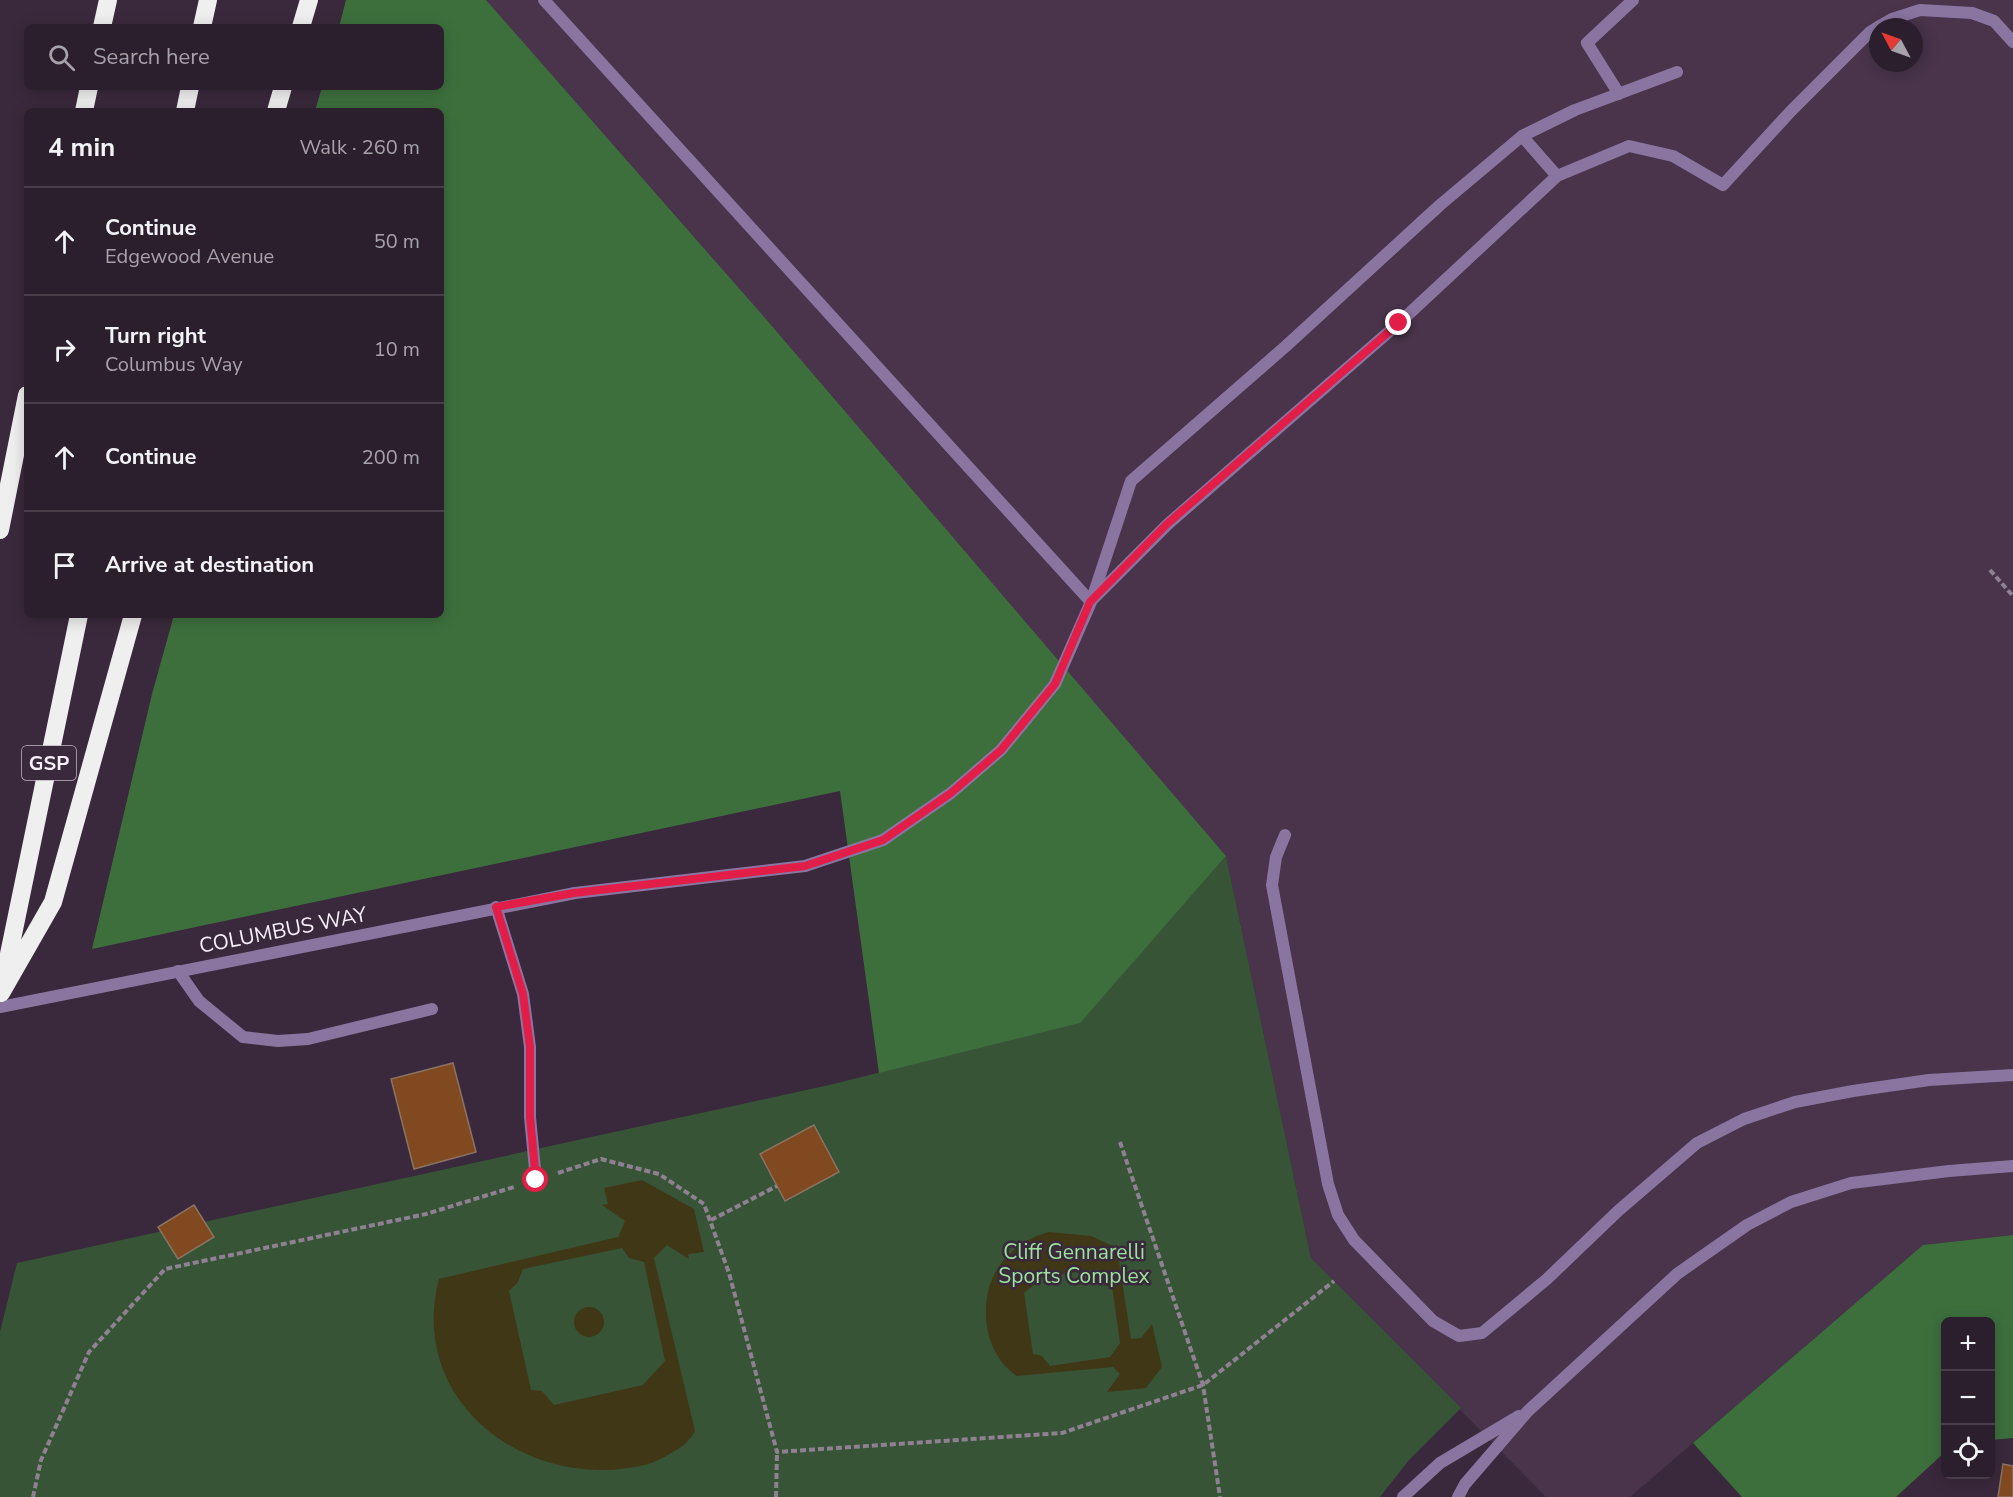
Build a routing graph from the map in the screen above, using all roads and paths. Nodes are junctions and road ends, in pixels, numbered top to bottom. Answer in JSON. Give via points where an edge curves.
{"nodes":[{"id":1,"x":108,"y":0,"type":"edge"},
{"id":2,"x":208,"y":0,"type":"edge"},
{"id":3,"x":309,"y":0,"type":"edge"},
{"id":4,"x":544,"y":0,"type":"edge"},
{"id":5,"x":1633,"y":0,"type":"edge"},
{"id":6,"x":1895,"y":18,"type":"edge"},
{"id":7,"x":103,"y":24,"type":"edge"},
{"id":8,"x":203,"y":24,"type":"edge"},
{"id":9,"x":302,"y":24,"type":"edge"},
{"id":10,"x":1869,"y":33,"type":"edge"},
{"id":11,"x":2013,"y":42,"type":"edge"},
{"id":12,"x":1677,"y":72,"type":"dead end"},
{"id":13,"x":88,"y":90,"type":"edge"},
{"id":14,"x":189,"y":90,"type":"edge"},
{"id":15,"x":282,"y":90,"type":"edge"},
{"id":16,"x":1619,"y":94,"type":"junction"},
{"id":17,"x":85,"y":108,"type":"edge"},
{"id":18,"x":185,"y":108,"type":"edge"},
{"id":19,"x":277,"y":108,"type":"edge"},
{"id":20,"x":1522,"y":136,"type":"junction"},
{"id":21,"x":1557,"y":176,"type":"junction"},
{"id":22,"x":24,"y":410,"type":"edge"},
{"id":23,"x":0,"y":530,"type":"edge"},
{"id":24,"x":1990,"y":570,"type":"dead end"},
{"id":25,"x":2013,"y":596,"type":"edge"},
{"id":26,"x":1090,"y":602,"type":"junction"},
{"id":27,"x":79,"y":618,"type":"edge"},
{"id":28,"x":132,"y":618,"type":"edge"},
{"id":29,"x":1285,"y":835,"type":"dead end"},
{"id":30,"x":496,"y":907,"type":"junction"},
{"id":31,"x":178,"y":971,"type":"junction"},
{"id":32,"x":0,"y":1000,"type":"edge"},
{"id":33,"x":432,"y":1009,"type":"dead end"},
{"id":34,"x":2013,"y":1075,"type":"edge"},
{"id":35,"x":1120,"y":1142,"type":"dead end"},
{"id":36,"x":2013,"y":1166,"type":"edge"},
{"id":37,"x":536,"y":1180,"type":"junction"},
{"id":38,"x":777,"y":1186,"type":"dead end"},
{"id":39,"x":711,"y":1220,"type":"junction"},
{"id":40,"x":1334,"y":1281,"type":"dead end"},
{"id":41,"x":1203,"y":1385,"type":"junction"},
{"id":42,"x":1528,"y":1411,"type":"junction"},
{"id":43,"x":777,"y":1452,"type":"junction"},
{"id":44,"x":33,"y":1497,"type":"edge"},
{"id":45,"x":776,"y":1497,"type":"edge"},
{"id":46,"x":1220,"y":1497,"type":"edge"},
{"id":47,"x":1403,"y":1497,"type":"edge"},
{"id":48,"x":1458,"y":1497,"type":"edge"}],
"edges":[{"from":1,"to":7,"type":"highway"},
{"from":2,"to":8,"type":"highway"},
{"from":3,"to":9,"type":"highway"},
{"from":4,"to":26,"type":"street"},
{"from":5,"to":16,"type":"street","via":[[1587,43]]},
{"from":6,"to":11,"type":"street","via":[[1920,10],[1972,13],[1994,21]]},
{"from":10,"to":21,"type":"street","via":[[1723,185],[1673,156],[1629,146]]},
{"from":12,"to":16,"type":"street","name":"COLUMBUS WAY"},
{"from":13,"to":17,"type":"highway"},
{"from":14,"to":18,"type":"highway"},
{"from":15,"to":19,"type":"highway"},
{"from":16,"to":20,"type":"street","name":"COLUMBUS WAY"},
{"from":20,"to":21,"type":"street"},
{"from":20,"to":26,"type":"street","name":"COLUMBUS WAY","via":[[1131,481]]},
{"from":21,"to":26,"type":"street","via":[[1399,323],[1167,524]]},
{"from":22,"to":23,"type":"highway"},
{"from":24,"to":25,"type":"path"},
{"from":26,"to":30,"type":"street","name":"COLUMBUS WAY","via":[[1055,684],[1001,750],[951,793],[883,840],[805,866],[574,893]]},
{"from":27,"to":32,"type":"highway","number":"GSP"},
{"from":28,"to":32,"type":"highway","via":[[53,902]]},
{"from":29,"to":34,"type":"street","via":[[1276,857],[1272,885],[1321,1150],[1338,1215],[1354,1240],[1433,1321],[1459,1336],[1482,1333],[1696,1143],[1744,1119],[1795,1102],[1853,1091],[1929,1080]]},
{"from":30,"to":31,"type":"street","name":"COLUMBUS WAY"},
{"from":30,"to":37,"type":"street","via":[[523,994],[530,1047],[530,1117]]},
{"from":31,"to":32,"type":"street","name":"COLUMBUS WAY"},
{"from":31,"to":33,"type":"street","via":[[199,1002],[243,1036],[308,1040]]},
{"from":35,"to":41,"type":"path"},
{"from":36,"to":42,"type":"street","via":[[1851,1183],[1791,1202],[1747,1225],[1677,1274]]},
{"from":37,"to":39,"type":"path","via":[[601,1159],[659,1174],[704,1204]]},
{"from":37,"to":44,"type":"path","via":[[426,1214],[165,1269],[89,1352],[41,1460]]},
{"from":38,"to":39,"type":"path"},
{"from":39,"to":43,"type":"path","via":[[729,1272]]},
{"from":40,"to":41,"type":"path"},
{"from":41,"to":43,"type":"path","via":[[1062,1433]]},
{"from":41,"to":46,"type":"path"},
{"from":42,"to":47,"type":"street","via":[[1440,1462]]},
{"from":42,"to":48,"type":"street"},
{"from":43,"to":45,"type":"path"}]}
